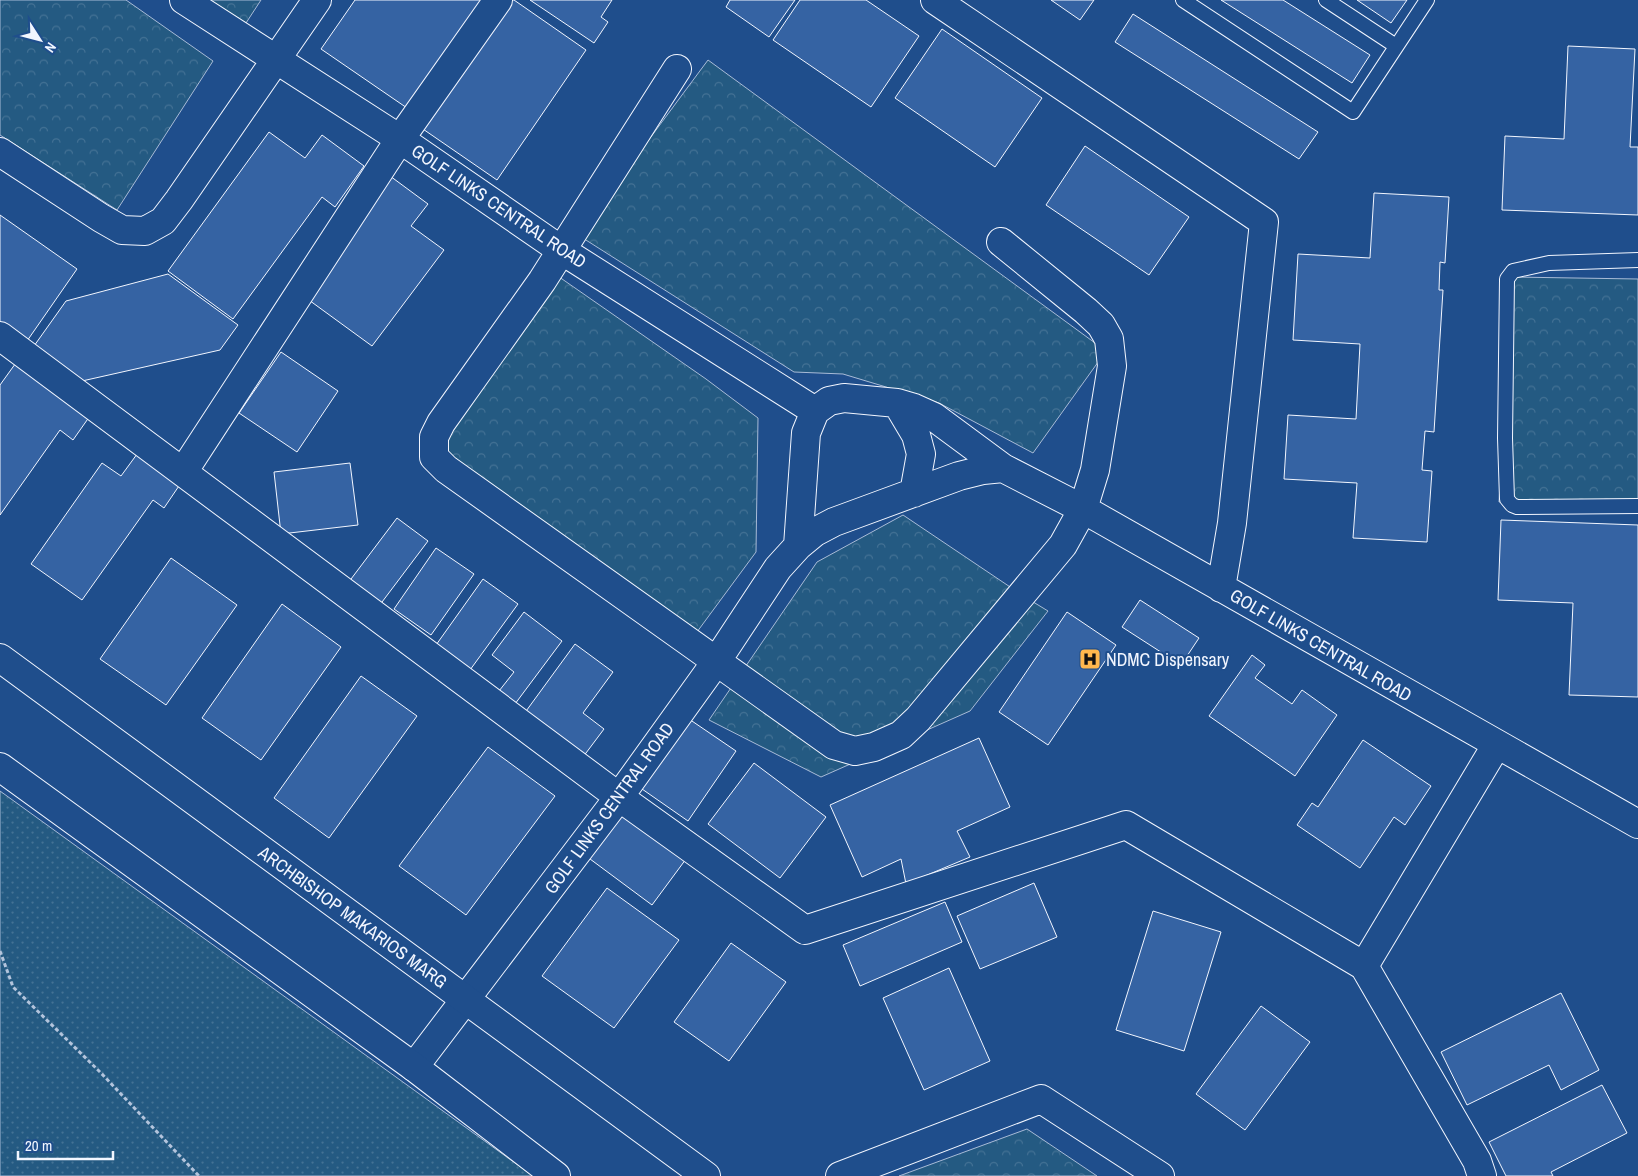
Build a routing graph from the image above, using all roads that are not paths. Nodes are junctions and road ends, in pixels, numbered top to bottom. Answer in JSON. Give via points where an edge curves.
{"nodes":[{"id":1,"x":184,"y":0,"type":"edge"},
{"id":2,"x":317,"y":0,"type":"edge"},
{"id":3,"x":498,"y":0,"type":"edge"},
{"id":4,"x":935,"y":0,"type":"edge"},
{"id":5,"x":1183,"y":0,"type":"edge"},
{"id":6,"x":1326,"y":0,"type":"edge"},
{"id":7,"x":1427,"y":0,"type":"edge"},
{"id":8,"x":1396,"y":46,"type":"junction"},
{"id":9,"x":276,"y":60,"type":"junction"},
{"id":10,"x":677,"y":69,"type":"dead end"},
{"id":11,"x":400,"y":139,"type":"junction"},
{"id":12,"x":0,"y":152,"type":"edge"},
{"id":13,"x":1001,"y":242,"type":"dead end"},
{"id":14,"x":561,"y":250,"type":"junction"},
{"id":15,"x":1638,"y":260,"type":"edge"},
{"id":16,"x":0,"y":336,"type":"edge"},
{"id":17,"x":897,"y":403,"type":"junction"},
{"id":18,"x":815,"y":411,"type":"junction"},
{"id":19,"x":1003,"y":468,"type":"junction"},
{"id":20,"x":183,"y":472,"type":"junction"},
{"id":21,"x":914,"y":493,"type":"junction"},
{"id":22,"x":1638,"y":506,"type":"edge"},
{"id":23,"x":1083,"y":509,"type":"junction"},
{"id":24,"x":798,"y":546,"type":"junction"},
{"id":25,"x":1221,"y":588,"type":"junction"},
{"id":26,"x":0,"y":658,"type":"edge"},
{"id":27,"x":716,"y":662,"type":"junction"},
{"id":28,"x":1497,"y":744,"type":"junction"},
{"id":29,"x":0,"y":768,"type":"edge"},
{"id":30,"x":619,"y":797,"type":"junction"},
{"id":31,"x":1638,"y":824,"type":"edge"},
{"id":32,"x":1364,"y":966,"type":"junction"},
{"id":33,"x":466,"y":999,"type":"junction"},
{"id":34,"x":414,"y":1068,"type":"junction"},
{"id":35,"x":556,"y":1176,"type":"edge"},
{"id":36,"x":706,"y":1176,"type":"edge"},
{"id":37,"x":840,"y":1176,"type":"edge"},
{"id":38,"x":1160,"y":1176,"type":"edge"},
{"id":39,"x":1482,"y":1176,"type":"edge"}],
"edges":[{"from":1,"to":9,"type":"street","name":"GOLF LINKS CENTRAL ROAD"},
{"from":2,"to":9,"type":"street"},
{"from":3,"to":11,"type":"street"},
{"from":4,"to":25,"type":"street","via":[[1264,222],[1232,523]]},
{"from":5,"to":8,"type":"lane","via":[[1353,112]]},
{"from":6,"to":8,"type":"lane"},
{"from":7,"to":8,"type":"lane"},
{"from":9,"to":11,"type":"street","name":"GOLF LINKS CENTRAL ROAD"},
{"from":9,"to":12,"type":"street","via":[[163,221],[145,231],[122,230]]},
{"from":10,"to":14,"type":"street"},
{"from":11,"to":14,"type":"street","name":"GOLF LINKS CENTRAL ROAD"},
{"from":11,"to":20,"type":"street"},
{"from":13,"to":23,"type":"street","via":[[1086,311],[1101,325],[1109,339],[1112,366],[1095,470]]},
{"from":14,"to":18,"type":"street","name":"GOLF LINKS CENTRAL ROAD"},
{"from":14,"to":27,"type":"street","via":[[441,424],[434,437],[434,457],[446,469]]},
{"from":15,"to":22,"type":"lane","via":[[1549,263],[1512,271],[1507,279],[1505,438],[1507,499],[1517,508]]},
{"from":16,"to":20,"type":"street"},
{"from":17,"to":18,"type":"street","name":"GOLF LINKS CENTRAL ROAD","via":[[844,398],[828,401]]},
{"from":17,"to":19,"type":"street","name":"GOLF LINKS CENTRAL ROAD","via":[[934,418]]},
{"from":17,"to":21,"type":"street","via":[[916,435],[921,454]]},
{"from":18,"to":24,"type":"street","via":[[806,433]]},
{"from":19,"to":21,"type":"street","name":"GOLF LINKS CENTRAL ROAD","via":[[959,476]]},
{"from":19,"to":23,"type":"street","name":"GOLF LINKS CENTRAL ROAD"},
{"from":20,"to":30,"type":"street"},
{"from":21,"to":24,"type":"street","name":"GOLF LINKS CENTRAL ROAD","via":[[834,522]]},
{"from":23,"to":25,"type":"street","name":"GOLF LINKS CENTRAL ROAD"},
{"from":23,"to":27,"type":"street","via":[[1063,545],[918,719],[901,735],[874,747],[855,751],[834,745]]},
{"from":24,"to":27,"type":"street","name":"GOLF LINKS CENTRAL ROAD","via":[[778,568]]},
{"from":25,"to":28,"type":"street","name":"GOLF LINKS CENTRAL ROAD"},
{"from":26,"to":33,"type":"street","name":"ARCHBISHOP MAKARIOS MARG"},
{"from":27,"to":30,"type":"street","name":"GOLF LINKS CENTRAL ROAD"},
{"from":28,"to":31,"type":"street","name":"GOLF LINKS CENTRAL ROAD"},
{"from":28,"to":32,"type":"street"},
{"from":29,"to":34,"type":"street"},
{"from":30,"to":32,"type":"street","via":[[805,930],[1126,826]]},
{"from":30,"to":33,"type":"street","name":"GOLF LINKS CENTRAL ROAD"},
{"from":32,"to":39,"type":"street","via":[[1477,1161]]},
{"from":33,"to":34,"type":"street","name":"GOLF LINKS CENTRAL ROAD"},
{"from":33,"to":36,"type":"street","name":"ARCHBISHOP MAKARIOS MARG"},
{"from":34,"to":35,"type":"street"},
{"from":37,"to":38,"type":"street","via":[[1041,1098]]}]}
